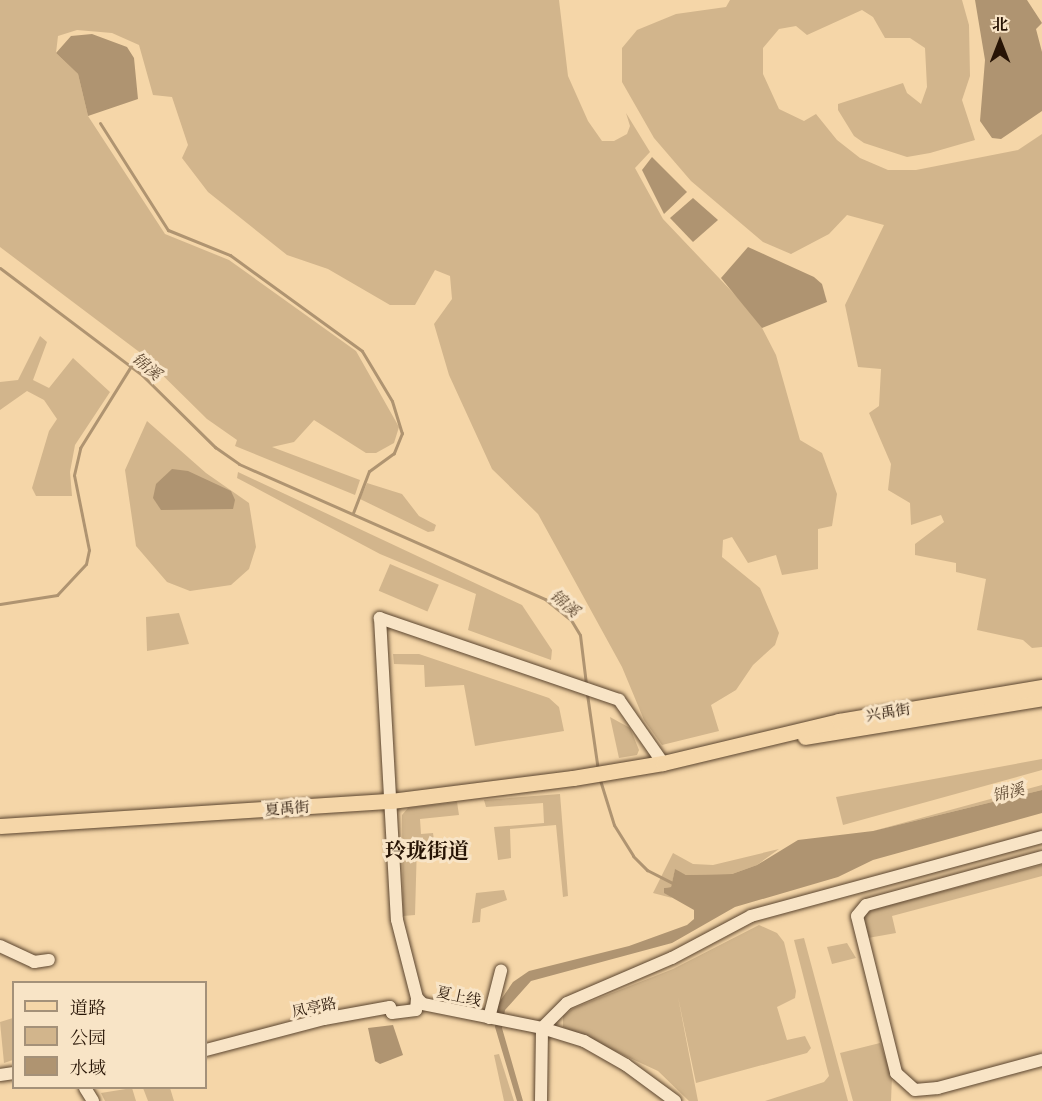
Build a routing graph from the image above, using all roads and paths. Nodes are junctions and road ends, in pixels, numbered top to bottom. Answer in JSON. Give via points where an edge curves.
{"nodes":[{"id":1,"x":1042,"y":687,"type":"edge"},
{"id":2,"x":1042,"y":699,"type":"edge"},
{"id":3,"x":736,"y":745,"type":"junction"},
{"id":4,"x":663,"y":763,"type":"junction"},
{"id":5,"x":391,"y":801,"type":"junction"},
{"id":6,"x":0,"y":826,"type":"edge"},
{"id":7,"x":1042,"y":837,"type":"edge"},
{"id":8,"x":1042,"y":857,"type":"edge"},
{"id":9,"x":0,"y":946,"type":"edge"},
{"id":10,"x":49,"y":960,"type":"dead end"},
{"id":11,"x":501,"y":971,"type":"dead end"},
{"id":12,"x":417,"y":998,"type":"junction"},
{"id":13,"x":489,"y":1018,"type":"junction"},
{"id":14,"x":542,"y":1028,"type":"junction"},
{"id":15,"x":207,"y":1050,"type":"edge"},
{"id":16,"x":1042,"y":1060,"type":"edge"},
{"id":17,"x":540,"y":1101,"type":"edge"},
{"id":18,"x":675,"y":1101,"type":"edge"}],
"edges":[{"from":1,"to":3,"type":"main road","name":"兴禹街","via":[[839,721]]},
{"from":2,"to":3,"type":"main road","name":"兴禹街","via":[[838,733]]},
{"from":3,"to":4,"type":"main road","name":"兴禹街"},
{"from":4,"to":5,"type":"main road","name":"夏禹街"},
{"from":4,"to":5,"type":"street","name":"夏上线","via":[[619,700],[380,618]]},
{"from":5,"to":6,"type":"main road","name":"夏禹街"},
{"from":5,"to":12,"type":"street","name":"夏上线","via":[[397,920]]},
{"from":7,"to":14,"type":"street","via":[[751,916],[672,958],[567,1003]]},
{"from":8,"to":16,"type":"street","via":[[866,905],[857,916],[896,1073],[915,1090],[938,1088]]},
{"from":9,"to":10,"type":"street","via":[[34,962]]},
{"from":11,"to":13,"type":"street"},
{"from":12,"to":13,"type":"street","name":"夏上线","via":[[423,1004]]},
{"from":12,"to":15,"type":"street","name":"凤亭路","via":[[416,1011],[393,1013],[390,1007],[324,1019]]},
{"from":13,"to":14,"type":"street","name":"夏上线"},
{"from":14,"to":17,"type":"street"},
{"from":14,"to":18,"type":"street","name":"夏上线","via":[[584,1041],[627,1065]]}]}
